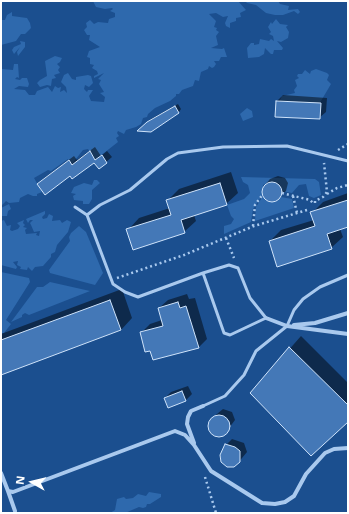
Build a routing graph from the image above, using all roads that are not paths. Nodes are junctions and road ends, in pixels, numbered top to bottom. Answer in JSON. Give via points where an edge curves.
{"nodes":[{"id":1,"x":348,"y":161,"type":"edge"},
{"id":2,"x":76,"y":207,"type":"dead end"},
{"id":3,"x":87,"y":215,"type":"junction"},
{"id":4,"x":203,"y":273,"type":"junction"},
{"id":5,"x":348,"y":275,"type":"edge"},
{"id":6,"x":348,"y":313,"type":"edge"},
{"id":7,"x":266,"y":318,"type":"junction"},
{"id":8,"x":287,"y":326,"type":"junction"},
{"id":9,"x":348,"y":334,"type":"edge"},
{"id":10,"x":203,"y":406,"type":"joint"},
{"id":11,"x":194,"y":445,"type":"junction"},
{"id":12,"x":348,"y":448,"type":"edge"},
{"id":13,"x":1,"y":474,"type":"edge"},
{"id":14,"x":8,"y":491,"type":"junction"},
{"id":15,"x":13,"y":492,"type":"junction"},
{"id":16,"x":10,"y":498,"type":"junction"},
{"id":17,"x":15,"y":511,"type":"dead end"}],
"edges":[{"from":1,"to":3,"type":"lane","via":[[287,146],[223,147],[178,153],[166,159],[130,190],[100,205]]},
{"from":2,"to":3,"type":"lane"},
{"from":3,"to":4,"type":"lane","via":[[111,280],[125,292],[138,297]]},
{"from":4,"to":7,"type":"lane","via":[[229,265],[238,268],[250,298]]},
{"from":4,"to":7,"type":"lane","via":[[224,333],[230,334]]},
{"from":5,"to":8,"type":"lane","via":[[303,299],[294,310]]},
{"from":6,"to":8,"type":"street","via":[[315,323]]},
{"from":7,"to":8,"type":"street"},
{"from":8,"to":9,"type":"street"},
{"from":8,"to":10,"type":"lane","via":[[256,350],[244,374],[225,396]]},
{"from":10,"to":11,"type":"street","via":[[191,411],[188,417],[187,424]]},
{"from":11,"to":12,"type":"street","via":[[211,472],[262,503],[275,504],[285,502],[294,496],[306,474],[325,453]]},
{"from":11,"to":15,"type":"street","via":[[185,435],[175,431]]},
{"from":13,"to":14,"type":"street"},
{"from":14,"to":15,"type":"street"},
{"from":14,"to":16,"type":"street"},
{"from":15,"to":16,"type":"street"},
{"from":16,"to":17,"type":"street"}]}
